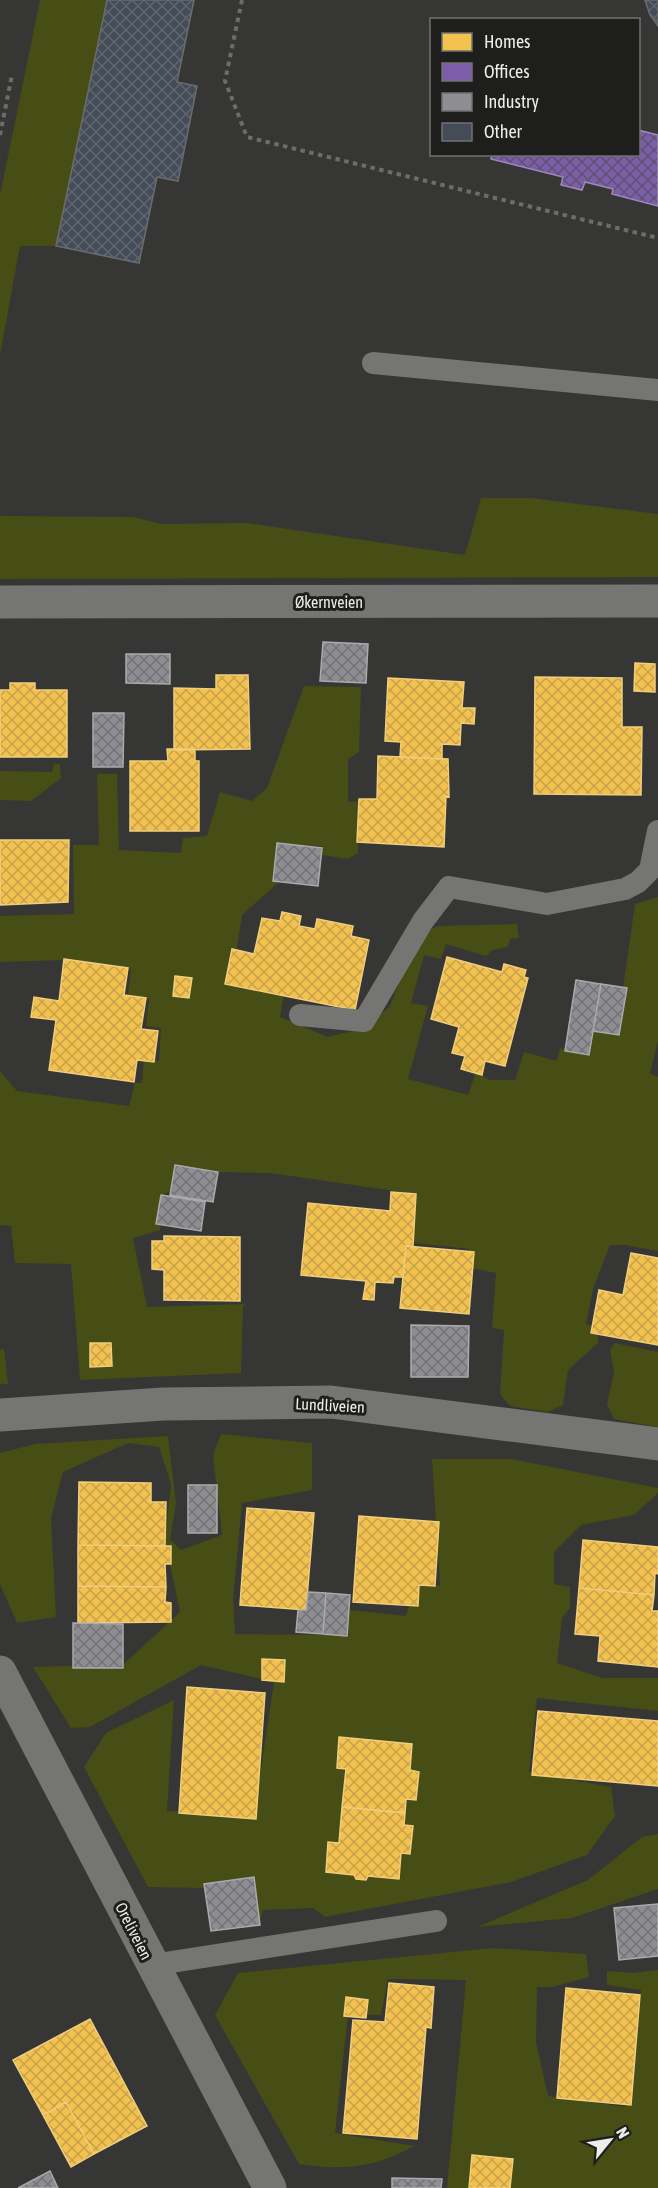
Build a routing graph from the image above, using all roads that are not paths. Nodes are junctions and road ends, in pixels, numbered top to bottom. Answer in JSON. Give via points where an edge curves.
{"nodes":[{"id":1,"x":373,"y":363,"type":"dead end"},
{"id":2,"x":658,"y":390,"type":"edge"},
{"id":3,"x":658,"y":601,"type":"edge"},
{"id":4,"x":0,"y":602,"type":"edge"},
{"id":5,"x":658,"y":831,"type":"edge"},
{"id":6,"x":300,"y":1015,"type":"dead end"},
{"id":7,"x":0,"y":1415,"type":"edge"},
{"id":8,"x":658,"y":1444,"type":"edge"},
{"id":9,"x":0,"y":1672,"type":"edge"},
{"id":10,"x":436,"y":1921,"type":"dead end"},
{"id":11,"x":152,"y":1965,"type":"junction"},
{"id":12,"x":270,"y":2188,"type":"edge"}],
"edges":[{"from":1,"to":2,"type":"lane"},
{"from":3,"to":4,"type":"street","name":"Økernveien"},
{"from":5,"to":6,"type":"lane","via":[[650,870],[625,890],[547,904],[449,887],[423,921],[364,1022]]},
{"from":7,"to":8,"type":"street","name":"Lundliveien","via":[[163,1404],[331,1402]]},
{"from":9,"to":11,"type":"street","name":"Oreliveien"},
{"from":10,"to":11,"type":"lane"},
{"from":11,"to":12,"type":"street","name":"Oreliveien"}]}
